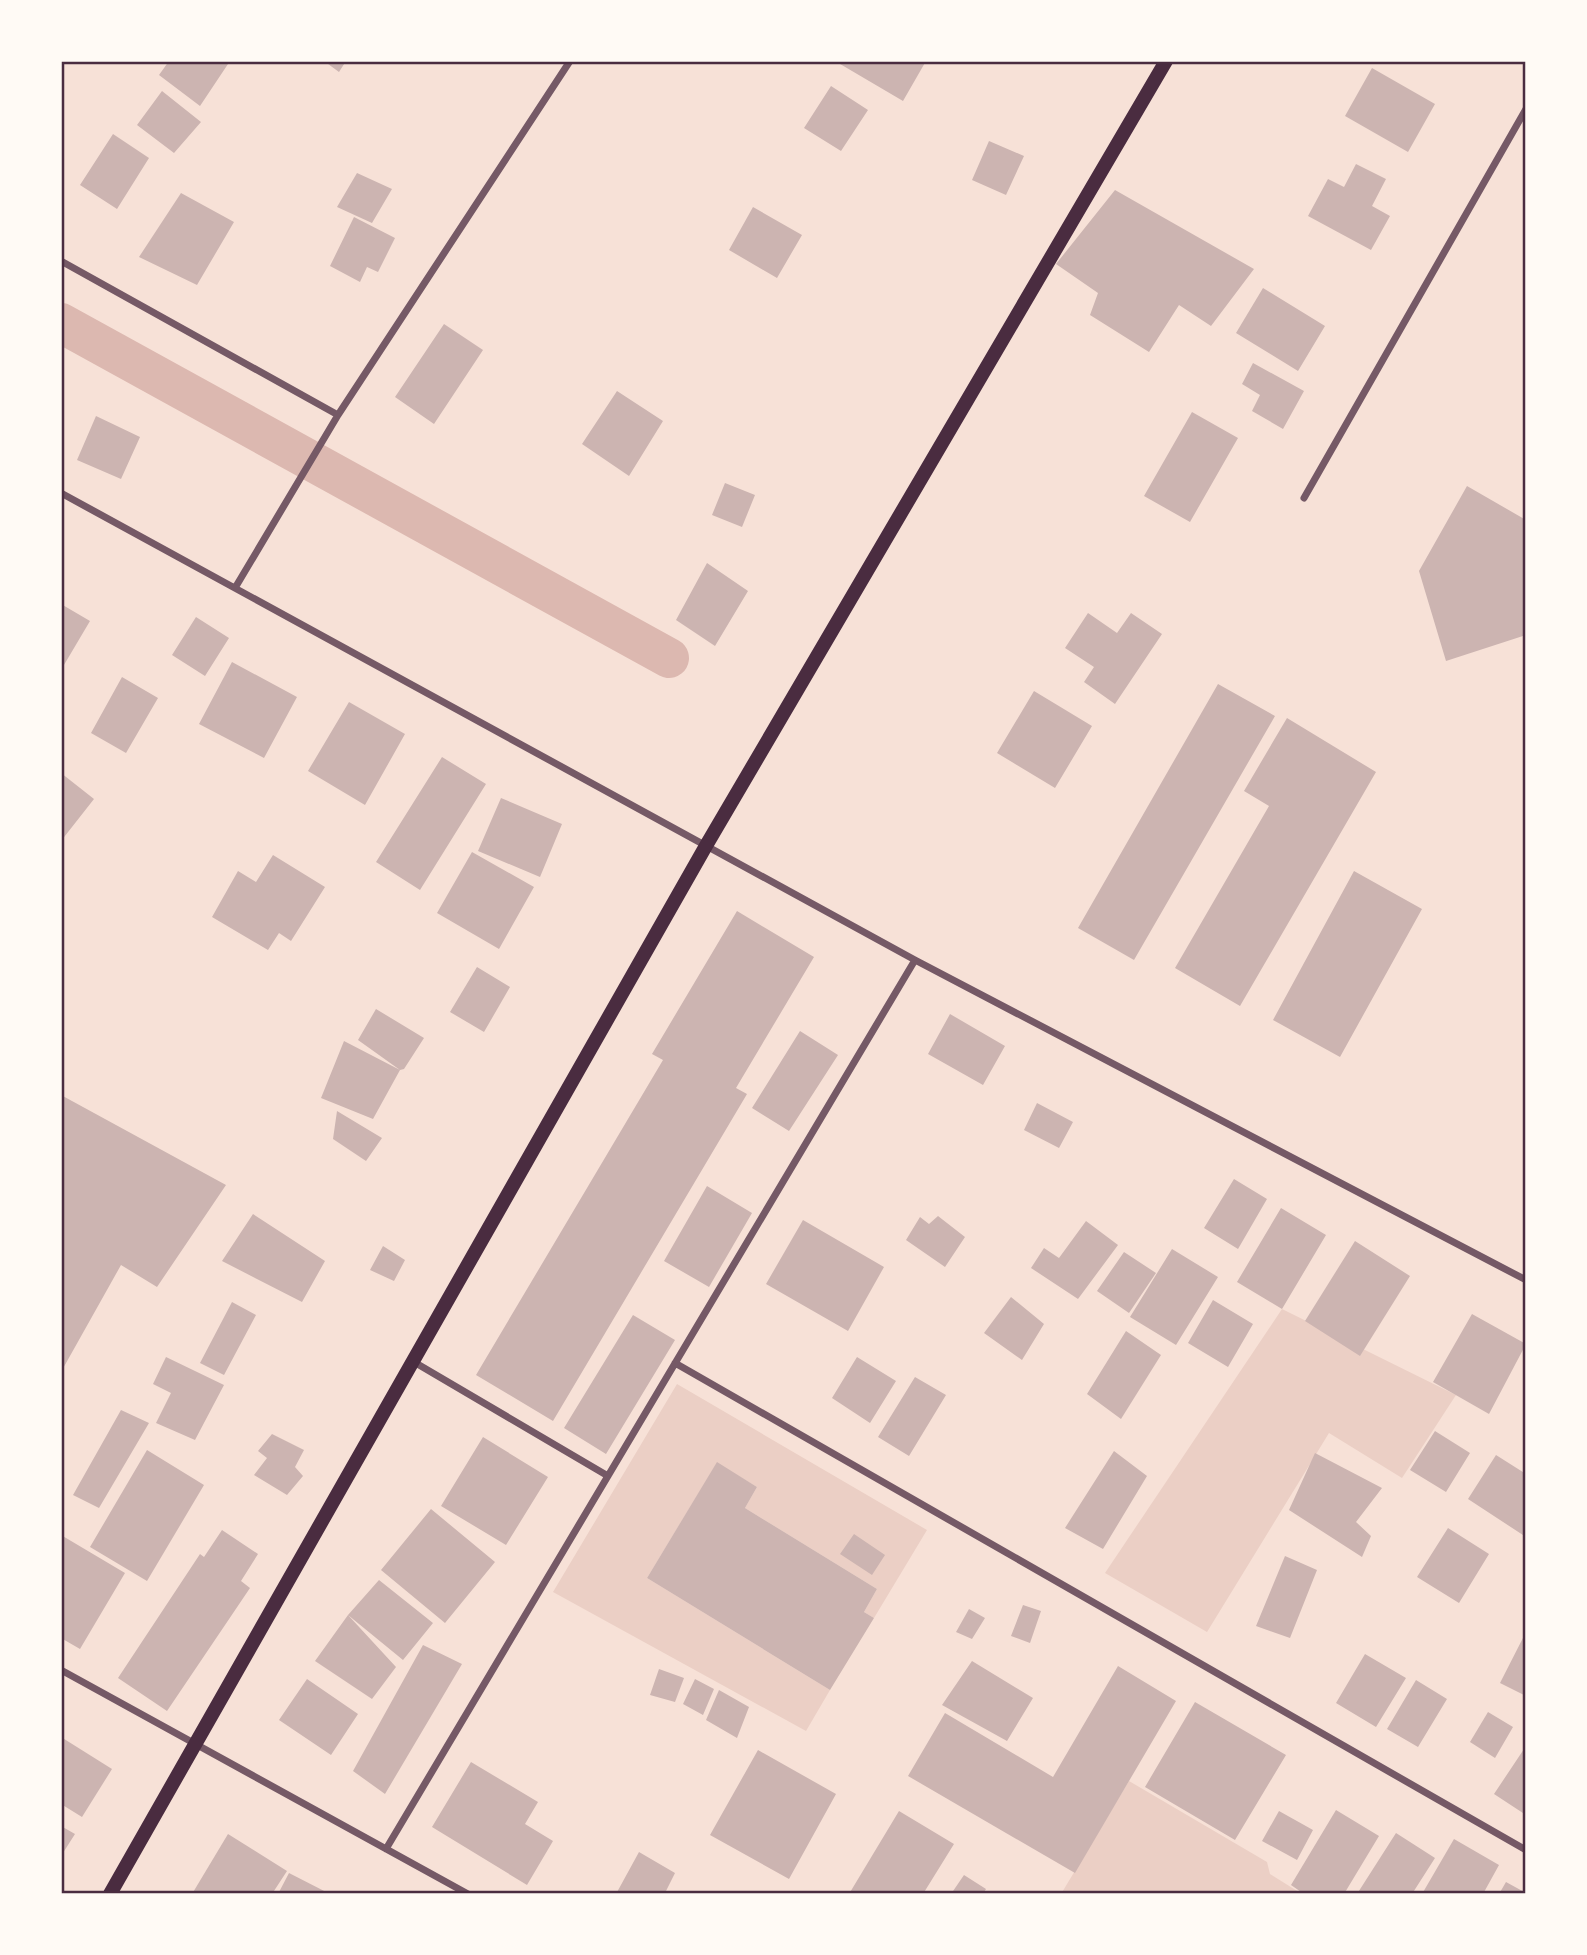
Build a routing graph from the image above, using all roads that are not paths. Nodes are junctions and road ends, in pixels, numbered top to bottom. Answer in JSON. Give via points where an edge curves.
{"nodes":[{"id":1,"x":570,"y":61,"type":"edge"},
{"id":2,"x":1166,"y":61,"type":"edge"},
{"id":3,"x":1526,"y":109,"type":"edge"},
{"id":4,"x":61,"y":261,"type":"edge"},
{"id":5,"x":338,"y":415,"type":"junction"},
{"id":6,"x":61,"y":493,"type":"edge"},
{"id":7,"x":1304,"y":498,"type":"dead end"},
{"id":8,"x":235,"y":588,"type":"junction"},
{"id":9,"x":707,"y":844,"type":"junction"},
{"id":10,"x":915,"y":960,"type":"junction"},
{"id":11,"x":1526,"y":1280,"type":"edge"},
{"id":12,"x":414,"y":1362,"type":"junction"},
{"id":13,"x":675,"y":1363,"type":"junction"},
{"id":14,"x":608,"y":1476,"type":"junction"},
{"id":15,"x":61,"y":1670,"type":"edge"},
{"id":16,"x":197,"y":1744,"type":"junction"},
{"id":17,"x":386,"y":1849,"type":"junction"},
{"id":18,"x":1526,"y":1850,"type":"edge"},
{"id":19,"x":110,"y":1894,"type":"edge"},
{"id":20,"x":468,"y":1894,"type":"edge"}],
"edges":[{"from":1,"to":5,"type":"street"},
{"from":2,"to":9,"type":"main road"},
{"from":3,"to":7,"type":"street"},
{"from":4,"to":5,"type":"street"},
{"from":5,"to":8,"type":"street"},
{"from":6,"to":8,"type":"street"},
{"from":8,"to":9,"type":"street"},
{"from":9,"to":10,"type":"street"},
{"from":9,"to":12,"type":"main road"},
{"from":10,"to":11,"type":"street"},
{"from":10,"to":13,"type":"street"},
{"from":12,"to":14,"type":"street"},
{"from":12,"to":16,"type":"main road"},
{"from":13,"to":14,"type":"street"},
{"from":13,"to":18,"type":"street"},
{"from":14,"to":17,"type":"street"},
{"from":15,"to":16,"type":"street"},
{"from":16,"to":17,"type":"street"},
{"from":16,"to":19,"type":"main road"},
{"from":17,"to":20,"type":"street"}]}
